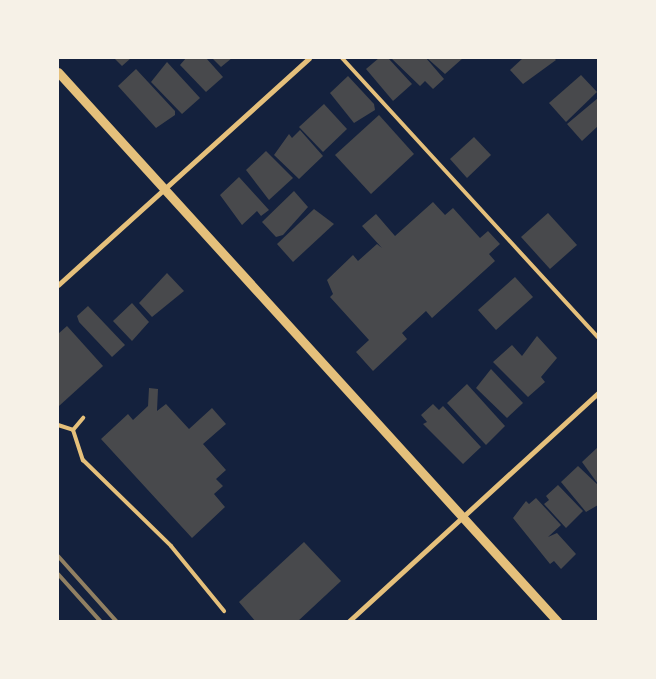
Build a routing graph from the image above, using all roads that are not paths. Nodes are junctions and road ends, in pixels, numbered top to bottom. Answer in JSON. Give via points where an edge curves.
{"nodes":[{"id":1,"x":309,"y":58,"type":"edge"},
{"id":2,"x":342,"y":58,"type":"edge"},
{"id":3,"x":58,"y":72,"type":"edge"},
{"id":4,"x":164,"y":190,"type":"junction"},
{"id":5,"x":58,"y":285,"type":"edge"},
{"id":6,"x":598,"y":337,"type":"edge"},
{"id":7,"x":598,"y":392,"type":"edge"},
{"id":8,"x":84,"y":418,"type":"dead end"},
{"id":9,"x":58,"y":426,"type":"edge"},
{"id":10,"x":73,"y":430,"type":"junction"},
{"id":11,"x":463,"y":516,"type":"junction"},
{"id":12,"x":224,"y":611,"type":"dead end"},
{"id":13,"x":348,"y":622,"type":"edge"},
{"id":14,"x":558,"y":622,"type":"edge"}],
"edges":[{"from":1,"to":4,"type":"street"},
{"from":2,"to":6,"type":"lane"},
{"from":3,"to":4,"type":"street"},
{"from":4,"to":5,"type":"street"},
{"from":4,"to":11,"type":"street"},
{"from":7,"to":11,"type":"street"},
{"from":8,"to":10,"type":"lane"},
{"from":9,"to":10,"type":"lane"},
{"from":10,"to":12,"type":"lane","via":[[83,460],[171,546]]},
{"from":11,"to":13,"type":"street"},
{"from":11,"to":14,"type":"street"}]}
